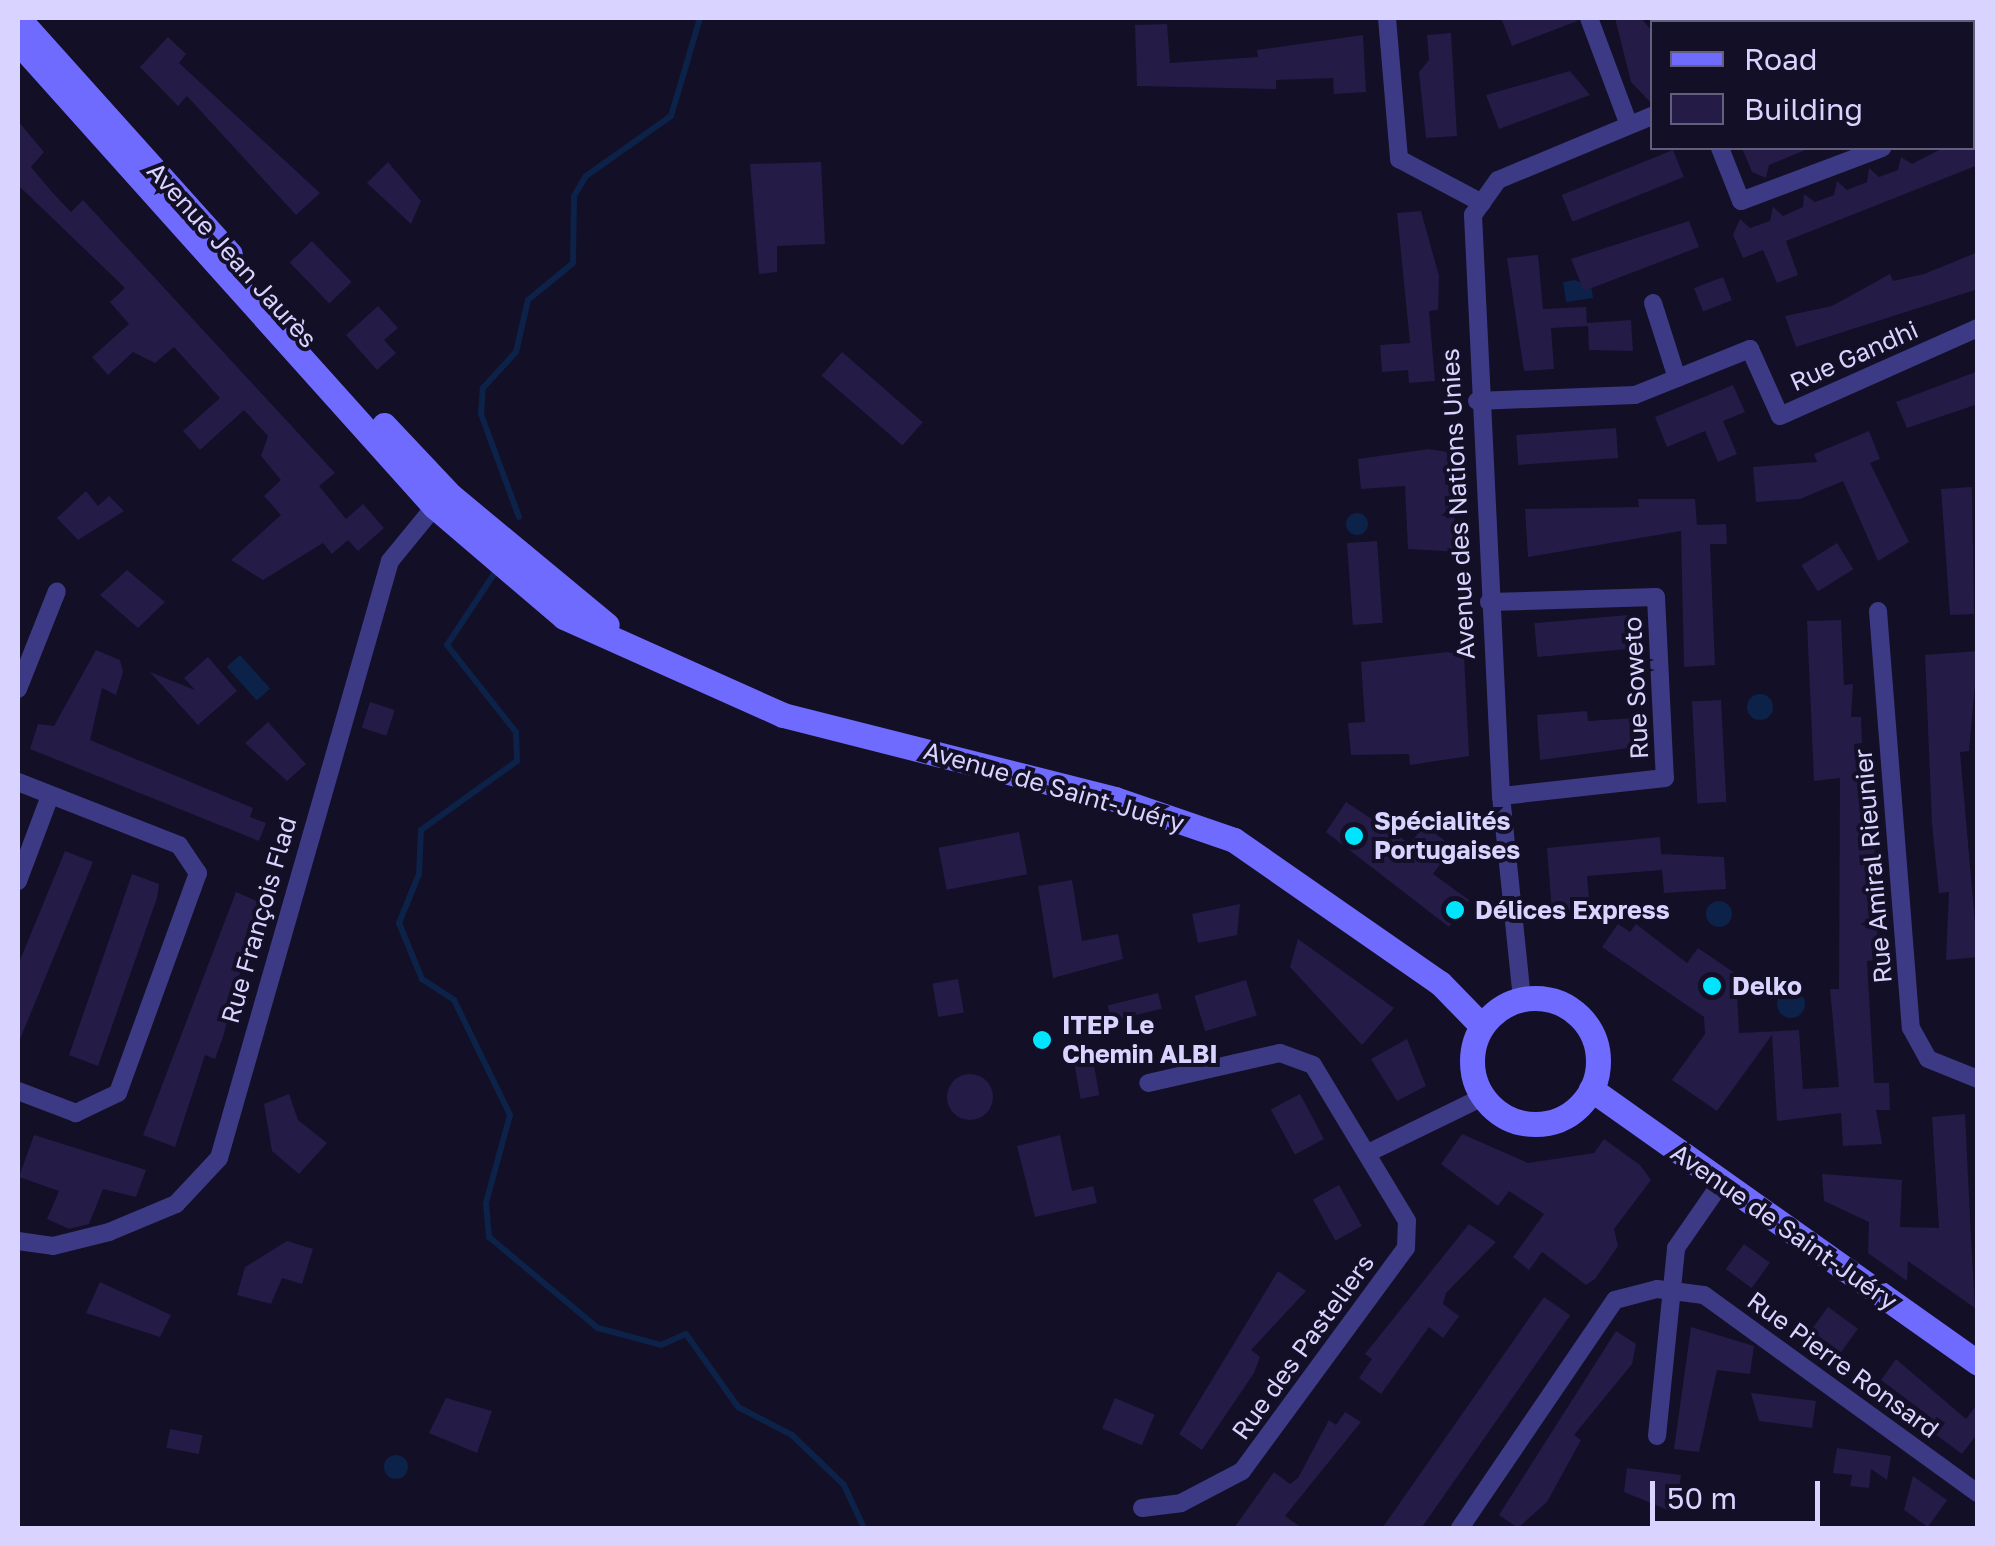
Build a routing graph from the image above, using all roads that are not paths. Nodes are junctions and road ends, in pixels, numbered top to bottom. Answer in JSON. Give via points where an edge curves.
{"nodes":[{"id":1,"x":18,"y":18,"type":"edge"},
{"id":2,"x":1387,"y":18,"type":"edge"},
{"id":3,"x":1589,"y":18,"type":"edge"},
{"id":4,"x":18,"y":42,"type":"edge"},
{"id":5,"x":1650,"y":117,"type":"edge"},
{"id":6,"x":1628,"y":125,"type":"junction"},
{"id":7,"x":1721,"y":150,"type":"edge"},
{"id":8,"x":1877,"y":150,"type":"edge"},
{"id":9,"x":1482,"y":202,"type":"junction"},
{"id":10,"x":1653,"y":303,"type":"dead end"},
{"id":11,"x":1978,"y":328,"type":"edge"},
{"id":12,"x":1677,"y":378,"type":"junction"},
{"id":13,"x":1477,"y":401,"type":"junction"},
{"id":14,"x":440,"y":500,"type":"junction"},
{"id":15,"x":57,"y":591,"type":"dead end"},
{"id":16,"x":1489,"y":602,"type":"junction"},
{"id":17,"x":1878,"y":611,"type":"dead end"},
{"id":18,"x":18,"y":689,"type":"edge"},
{"id":19,"x":18,"y":782,"type":"edge"},
{"id":20,"x":50,"y":796,"type":"junction"},
{"id":21,"x":1500,"y":796,"type":"junction"},
{"id":22,"x":18,"y":881,"type":"edge"},
{"id":23,"x":1522,"y":999,"type":"junction"},
{"id":24,"x":1482,"y":1026,"type":"junction"},
{"id":25,"x":1978,"y":1079,"type":"edge"},
{"id":26,"x":1148,"y":1083,"type":"dead end"},
{"id":27,"x":1591,"y":1089,"type":"junction"},
{"id":28,"x":18,"y":1091,"type":"edge"},
{"id":29,"x":1483,"y":1097,"type":"junction"},
{"id":30,"x":1368,"y":1153,"type":"junction"},
{"id":31,"x":1721,"y":1183,"type":"junction"},
{"id":32,"x":18,"y":1242,"type":"edge"},
{"id":33,"x":1673,"y":1292,"type":"junction"},
{"id":34,"x":1978,"y":1364,"type":"edge"},
{"id":35,"x":1657,"y":1436,"type":"dead end"},
{"id":36,"x":1978,"y":1494,"type":"edge"},
{"id":37,"x":1142,"y":1508,"type":"dead end"},
{"id":38,"x":1460,"y":1528,"type":"edge"}],
"edges":[{"from":1,"to":14,"type":"main road","name":"Avenue Jean Jaurès"},
{"from":2,"to":9,"type":"street","via":[[1399,159]]},
{"from":3,"to":6,"type":"street"},
{"from":4,"to":14,"type":"main road","name":"Avenue Jean Jaurès"},
{"from":5,"to":6,"type":"street"},
{"from":6,"to":9,"type":"street","via":[[1498,180]]},
{"from":7,"to":8,"type":"street","via":[[1741,201]]},
{"from":9,"to":13,"type":"street","name":"Avenue des Nations Unies","via":[[1468,251]]},
{"from":10,"to":12,"type":"street"},
{"from":11,"to":12,"type":"street","name":"Rue Gandhi","via":[[1780,416],[1750,350]]},
{"from":12,"to":13,"type":"street","name":"Rue Gandhi","via":[[1636,394]]},
{"from":13,"to":16,"type":"street","name":"Avenue des Nations Unies"},
{"from":14,"to":24,"type":"main road","name":"Avenue de Saint-Juéry","via":[[564,617],[783,715],[1115,799],[1234,840],[1440,983]]},
{"from":14,"to":32,"type":"street","name":"Rue François Flad","via":[[390,561],[219,1158],[176,1204],[53,1246]]},
{"from":15,"to":18,"type":"street"},
{"from":16,"to":21,"type":"street","name":"Avenue des Nations Unies"},
{"from":16,"to":21,"type":"street","name":"Rue Soweto","via":[[1656,597],[1666,778]]},
{"from":17,"to":25,"type":"street","name":"Rue Amiral Rieunier","via":[[1911,1028],[1928,1059]]},
{"from":19,"to":20,"type":"street"},
{"from":20,"to":22,"type":"street"},
{"from":20,"to":28,"type":"street","via":[[179,845],[198,873],[118,1093],[76,1113]]},
{"from":21,"to":23,"type":"street","name":"Avenue des Nations Unies"},
{"from":23,"to":24,"type":"main road"},
{"from":23,"to":27,"type":"main road","via":[[1578,1015],[1597,1050]]},
{"from":24,"to":29,"type":"main road","via":[[1472,1062]]},
{"from":26,"to":30,"type":"street","name":"Rue des Pasteliers","via":[[1280,1053],[1313,1064]]},
{"from":27,"to":29,"type":"main road","via":[[1578,1106],[1539,1124],[1508,1117]]},
{"from":27,"to":31,"type":"main road","name":"Avenue de Saint-Juéry"},
{"from":29,"to":30,"type":"street"},
{"from":30,"to":37,"type":"street","name":"Rue des Pasteliers","via":[[1407,1221],[1406,1248],[1242,1471],[1181,1503]]},
{"from":31,"to":33,"type":"street","via":[[1676,1248]]},
{"from":31,"to":34,"type":"main road","name":"Avenue de Saint-Juéry"},
{"from":33,"to":35,"type":"street"},
{"from":33,"to":36,"type":"street","name":"Rue Pierre Ronsard","via":[[1704,1295]]},
{"from":33,"to":38,"type":"street","via":[[1615,1300]]}]}
